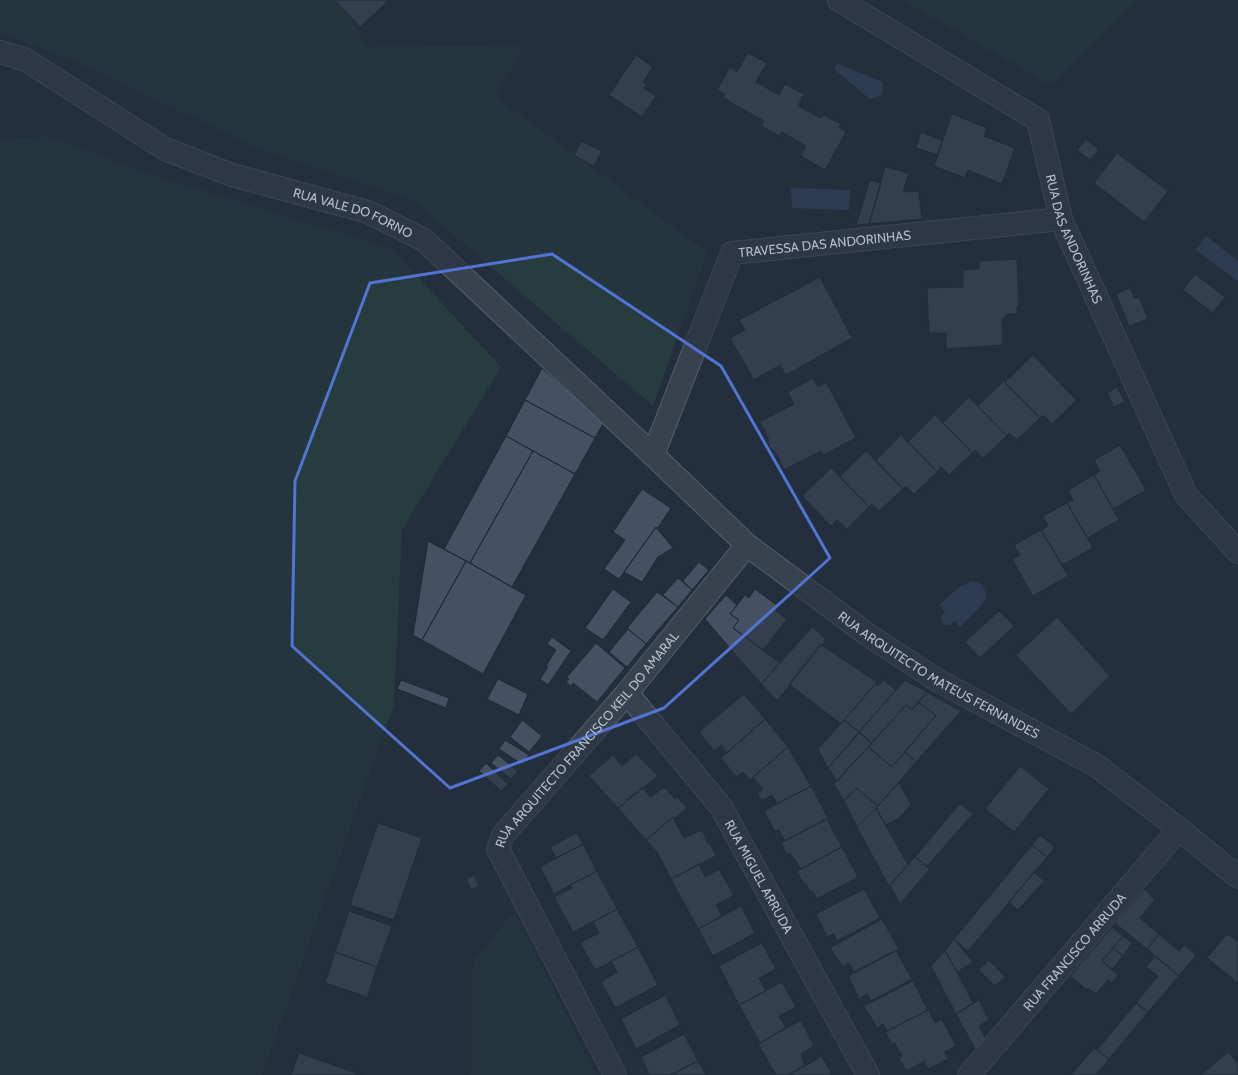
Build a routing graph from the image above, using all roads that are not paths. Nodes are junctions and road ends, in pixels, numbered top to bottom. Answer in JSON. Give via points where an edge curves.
{"nodes":[{"id":1,"x":838,"y":0,"type":"edge"},
{"id":2,"x":0,"y":52,"type":"edge"},
{"id":3,"x":1061,"y":220,"type":"junction"},
{"id":4,"x":653,"y":454,"type":"junction"},
{"id":5,"x":747,"y":545,"type":"junction"},
{"id":6,"x":1238,"y":552,"type":"edge"},
{"id":7,"x":627,"y":693,"type":"junction"},
{"id":8,"x":1179,"y":829,"type":"junction"},
{"id":9,"x":1238,"y":877,"type":"edge"},
{"id":10,"x":615,"y":1075,"type":"edge"},
{"id":11,"x":868,"y":1075,"type":"edge"},
{"id":12,"x":969,"y":1075,"type":"edge"}],
"edges":[{"from":1,"to":3,"type":"street","name":"RUA DAS ANDORINHAS","via":[[1038,120]]},
{"from":2,"to":4,"type":"street","name":"RUA VALE DO FORNO","via":[[26,60],[165,149],[232,175],[368,212],[424,240]]},
{"from":3,"to":4,"type":"street","name":"TRAVESSA DAS ANDORINHAS","via":[[732,253]]},
{"from":3,"to":6,"type":"street","name":"RUA DAS ANDORINHAS","via":[[1186,495]]},
{"from":4,"to":5,"type":"street","name":"RUA ARQUITECTO MATEUS FERNANDES"},
{"from":5,"to":7,"type":"street","name":"RUA ARQUITECTO FRANCISCO KEIL DO AMARAL"},
{"from":5,"to":8,"type":"street","name":"RUA ARQUITECTO MATEUS FERNANDES","via":[[868,635],[937,680],[1097,766]]},
{"from":7,"to":10,"type":"street","name":"RUA ARQUITECTO FRANCISCO KEIL DO AMARAL","via":[[503,835],[498,849]]},
{"from":7,"to":11,"type":"street","name":"RUA MIGUEL ARRUDA","via":[[721,807]]},
{"from":8,"to":9,"type":"street","name":"RUA ARQUITECTO MATEUS FERNANDES"},
{"from":8,"to":12,"type":"street","name":"RUA FRANCISCO ARRUDA"}]}
